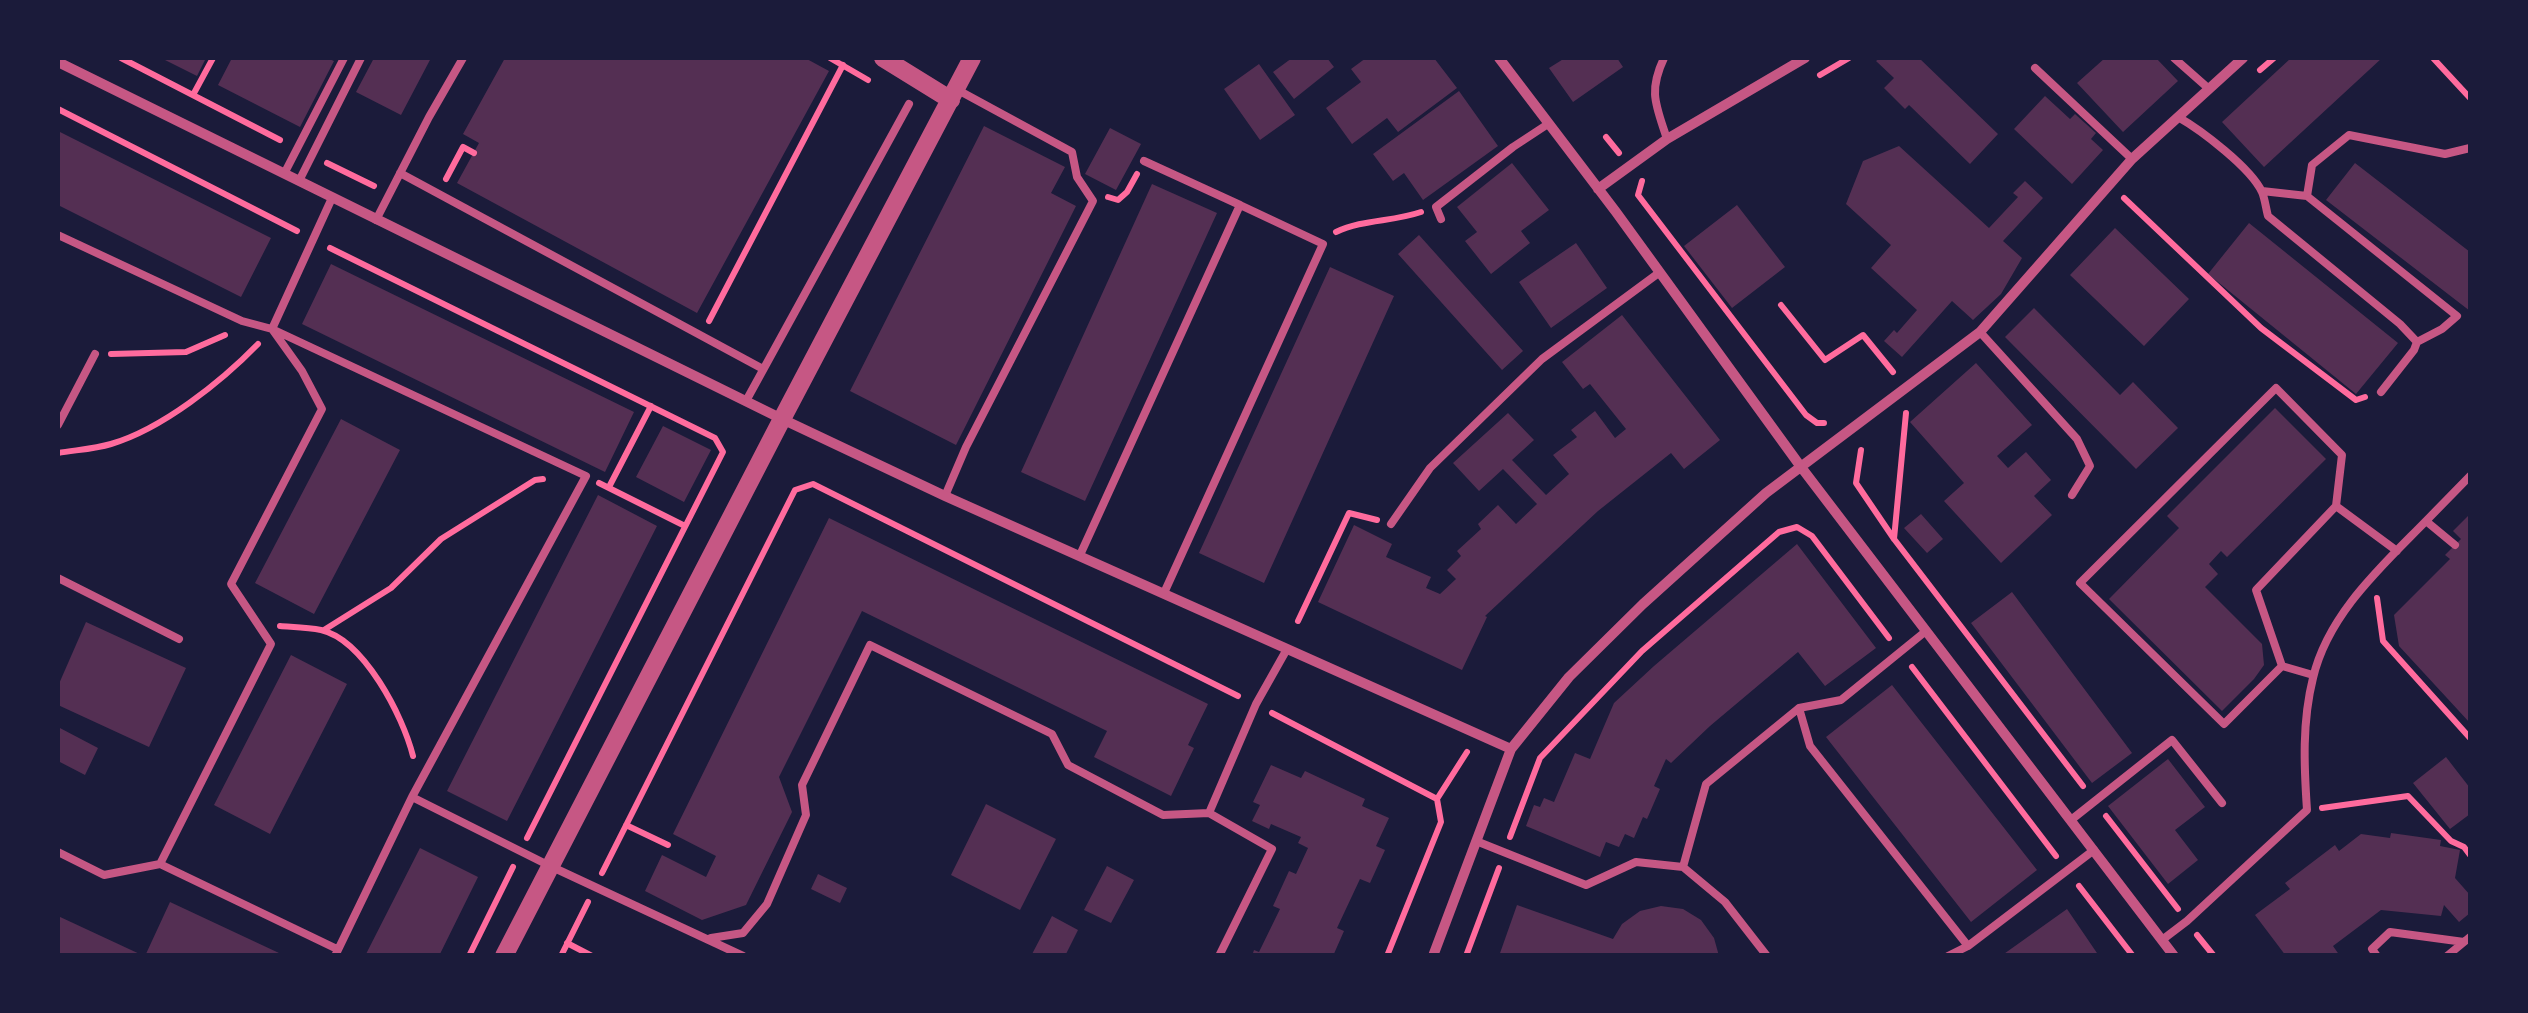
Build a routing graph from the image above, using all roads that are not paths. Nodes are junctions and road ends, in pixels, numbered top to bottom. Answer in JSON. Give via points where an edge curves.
{"nodes":[{"id":1,"x":344,"y":58,"type":"edge"},
{"id":2,"x":362,"y":58,"type":"edge"},
{"id":3,"x":463,"y":58,"type":"edge"},
{"id":4,"x":883,"y":58,"type":"edge"},
{"id":5,"x":972,"y":58,"type":"edge"},
{"id":6,"x":1499,"y":58,"type":"edge"},
{"id":7,"x":1664,"y":58,"type":"edge"},
{"id":8,"x":1805,"y":58,"type":"edge"},
{"id":9,"x":2174,"y":58,"type":"edge"},
{"id":10,"x":2243,"y":58,"type":"edge"},
{"id":11,"x":58,"y":62,"type":"edge"},
{"id":12,"x":2036,"y":68,"type":"dead end"},
{"id":13,"x":2208,"y":88,"type":"junction"},
{"id":14,"x":953,"y":94,"type":"junction"},
{"id":15,"x":909,"y":104,"type":"dead end"},
{"id":16,"x":2178,"y":117,"type":"junction"},
{"id":17,"x":1548,"y":124,"type":"junction"},
{"id":18,"x":1667,"y":139,"type":"junction"},
{"id":19,"x":2470,"y":148,"type":"edge"},
{"id":20,"x":2132,"y":159,"type":"junction"},
{"id":21,"x":1144,"y":161,"type":"road end"},
{"id":22,"x":400,"y":173,"type":"junction"},
{"id":23,"x":284,"y":174,"type":"junction"},
{"id":24,"x":299,"y":181,"type":"junction"},
{"id":25,"x":1598,"y":189,"type":"junction"},
{"id":26,"x":2262,"y":191,"type":"junction"},
{"id":27,"x":2307,"y":196,"type":"junction"},
{"id":28,"x":332,"y":198,"type":"junction"},
{"id":29,"x":1240,"y":205,"type":"junction"},
{"id":30,"x":1441,"y":219,"type":"dead end"},
{"id":31,"x":376,"y":220,"type":"junction"},
{"id":32,"x":58,"y":236,"type":"edge"},
{"id":33,"x":1660,"y":272,"type":"junction"},
{"id":34,"x":272,"y":329,"type":"junction"},
{"id":35,"x":1980,"y":332,"type":"junction"},
{"id":36,"x":2417,"y":342,"type":"junction"},
{"id":37,"x":95,"y":354,"type":"road end"},
{"id":38,"x":763,"y":369,"type":"junction"},
{"id":39,"x":2381,"y":392,"type":"road end"},
{"id":40,"x":746,"y":400,"type":"junction"},
{"id":41,"x":782,"y":419,"type":"junction"},
{"id":42,"x":58,"y":425,"type":"edge"},
{"id":43,"x":1801,"y":467,"type":"junction"},
{"id":44,"x":2470,"y":476,"type":"edge"},
{"id":45,"x":2072,"y":495,"type":"dead end"},
{"id":46,"x":945,"y":496,"type":"junction"},
{"id":47,"x":2336,"y":506,"type":"junction"},
{"id":48,"x":2426,"y":521,"type":"junction"},
{"id":49,"x":1392,"y":524,"type":"road end"},
{"id":50,"x":2454,"y":545,"type":"dead end"},
{"id":51,"x":2397,"y":551,"type":"junction"},
{"id":52,"x":1080,"y":555,"type":"junction"},
{"id":53,"x":58,"y":578,"type":"edge"},
{"id":54,"x":1164,"y":593,"type":"junction"},
{"id":55,"x":1926,"y":631,"type":"junction"},
{"id":56,"x":179,"y":639,"type":"dead end"},
{"id":57,"x":1287,"y":648,"type":"junction"},
{"id":58,"x":2282,"y":666,"type":"junction"},
{"id":59,"x":2313,"y":674,"type":"junction"},
{"id":60,"x":1799,"y":708,"type":"junction"},
{"id":61,"x":1510,"y":749,"type":"junction"},
{"id":62,"x":412,"y":797,"type":"junction"},
{"id":63,"x":2222,"y":803,"type":"dead end"},
{"id":64,"x":1210,"y":814,"type":"junction"},
{"id":65,"x":2071,"y":820,"type":"junction"},
{"id":66,"x":1476,"y":841,"type":"junction"},
{"id":67,"x":2094,"y":850,"type":"junction"},
{"id":68,"x":58,"y":852,"type":"edge"},
{"id":69,"x":160,"y":864,"type":"junction"},
{"id":70,"x":550,"y":866,"type":"junction"},
{"id":71,"x":1683,"y":867,"type":"junction"},
{"id":72,"x":707,"y":939,"type":"junction"},
{"id":73,"x":2467,"y":939,"type":"edge"},
{"id":74,"x":2162,"y":940,"type":"junction"},
{"id":75,"x":1968,"y":946,"type":"junction"},
{"id":76,"x":336,"y":952,"type":"edge"},
{"id":77,"x":504,"y":956,"type":"edge"},
{"id":78,"x":743,"y":956,"type":"edge"},
{"id":79,"x":1218,"y":956,"type":"edge"},
{"id":80,"x":1433,"y":956,"type":"edge"},
{"id":81,"x":1766,"y":956,"type":"edge"},
{"id":82,"x":1948,"y":956,"type":"edge"},
{"id":83,"x":2174,"y":956,"type":"edge"},
{"id":84,"x":2377,"y":956,"type":"edge"},
{"id":85,"x":2447,"y":956,"type":"edge"}],
"edges":[{"from":1,"to":23,"type":"lane"},
{"from":2,"to":24,"type":"lane"},
{"from":3,"to":22,"type":"lane"},
{"from":4,"to":14,"type":"street"},
{"from":5,"to":14,"type":"street"},
{"from":6,"to":17,"type":"street"},
{"from":7,"to":18,"type":"lane","via":[[1654,89]]},
{"from":8,"to":18,"type":"street"},
{"from":9,"to":13,"type":"lane"},
{"from":10,"to":13,"type":"street"},
{"from":11,"to":23,"type":"street"},
{"from":12,"to":20,"type":"lane"},
{"from":13,"to":16,"type":"street"},
{"from":14,"to":41,"type":"street"},
{"from":14,"to":46,"type":"lane","via":[[1072,152],[1093,201]]},
{"from":15,"to":38,"type":"lane"},
{"from":16,"to":20,"type":"street"},
{"from":16,"to":26,"type":"lane","via":[[2233,158]]},
{"from":17,"to":25,"type":"street"},
{"from":17,"to":30,"type":"lane","via":[[1436,207]]},
{"from":18,"to":25,"type":"street"},
{"from":19,"to":27,"type":"lane","via":[[2445,154],[2349,136],[2312,166]]},
{"from":20,"to":35,"type":"street"},
{"from":21,"to":29,"type":"lane"},
{"from":22,"to":31,"type":"lane"},
{"from":22,"to":38,"type":"lane"},
{"from":23,"to":24,"type":"street"},
{"from":24,"to":28,"type":"street"},
{"from":25,"to":33,"type":"street"},
{"from":26,"to":27,"type":"lane"},
{"from":26,"to":36,"type":"lane","via":[[2268,216]]},
{"from":27,"to":36,"type":"lane","via":[[2458,316]]},
{"from":28,"to":31,"type":"street"},
{"from":28,"to":34,"type":"lane"},
{"from":29,"to":52,"type":"lane"},
{"from":29,"to":54,"type":"lane","via":[[1322,244]]},
{"from":31,"to":40,"type":"street"},
{"from":32,"to":34,"type":"lane","via":[[242,322]]},
{"from":33,"to":43,"type":"street"},
{"from":33,"to":49,"type":"lane","via":[[1542,359],[1430,468]]},
{"from":34,"to":62,"type":"lane","via":[[586,476]]},
{"from":34,"to":69,"type":"lane","via":[[322,409],[231,584],[271,644]]},
{"from":35,"to":43,"type":"street"},
{"from":35,"to":45,"type":"lane","via":[[2078,440],[2090,466]]},
{"from":36,"to":39,"type":"lane"},
{"from":37,"to":42,"type":"lane"},
{"from":38,"to":40,"type":"lane"},
{"from":40,"to":41,"type":"street"},
{"from":41,"to":46,"type":"street"},
{"from":41,"to":70,"type":"street"},
{"from":43,"to":55,"type":"street"},
{"from":43,"to":61,"type":"street","via":[[1643,604],[1569,676]]},
{"from":44,"to":48,"type":"lane"},
{"from":46,"to":52,"type":"street"},
{"from":47,"to":51,"type":"lane"},
{"from":47,"to":58,"type":"lane","via":[[2256,590]]},
{"from":47,"to":58,"type":"lane","via":[[2342,455],[2276,388],[2080,582],[2224,724]]},
{"from":48,"to":50,"type":"lane"},
{"from":48,"to":51,"type":"lane"},
{"from":51,"to":59,"type":"lane","via":[[2350,604]]},
{"from":52,"to":54,"type":"street"},
{"from":53,"to":56,"type":"lane"},
{"from":54,"to":57,"type":"street"},
{"from":55,"to":60,"type":"lane","via":[[1841,700]]},
{"from":55,"to":65,"type":"street"},
{"from":57,"to":61,"type":"street"},
{"from":57,"to":64,"type":"lane"},
{"from":58,"to":59,"type":"lane"},
{"from":59,"to":74,"type":"lane","via":[[2304,755],[2307,810]]},
{"from":60,"to":71,"type":"lane","via":[[1706,784]]},
{"from":60,"to":75,"type":"lane","via":[[1810,746]]},
{"from":61,"to":66,"type":"street"},
{"from":62,"to":70,"type":"lane"},
{"from":62,"to":76,"type":"lane"},
{"from":63,"to":65,"type":"lane","via":[[2172,740]]},
{"from":64,"to":72,"type":"lane","via":[[1163,815],[1068,765],[1052,734],[870,645],[802,784],[806,816],[766,904],[743,933]]},
{"from":64,"to":79,"type":"lane","via":[[1272,849]]},
{"from":65,"to":67,"type":"street"},
{"from":66,"to":71,"type":"lane","via":[[1586,886],[1636,862]]},
{"from":66,"to":80,"type":"street"},
{"from":67,"to":74,"type":"street"},
{"from":67,"to":75,"type":"lane"},
{"from":68,"to":69,"type":"lane","via":[[104,875]]},
{"from":69,"to":76,"type":"lane"},
{"from":70,"to":72,"type":"lane"},
{"from":70,"to":77,"type":"street"},
{"from":71,"to":81,"type":"lane","via":[[1725,902]]},
{"from":72,"to":78,"type":"lane"},
{"from":73,"to":84,"type":"lane","via":[[2390,932],[2372,949]]},
{"from":73,"to":85,"type":"lane"},
{"from":74,"to":83,"type":"street"},
{"from":75,"to":82,"type":"lane"}]}
